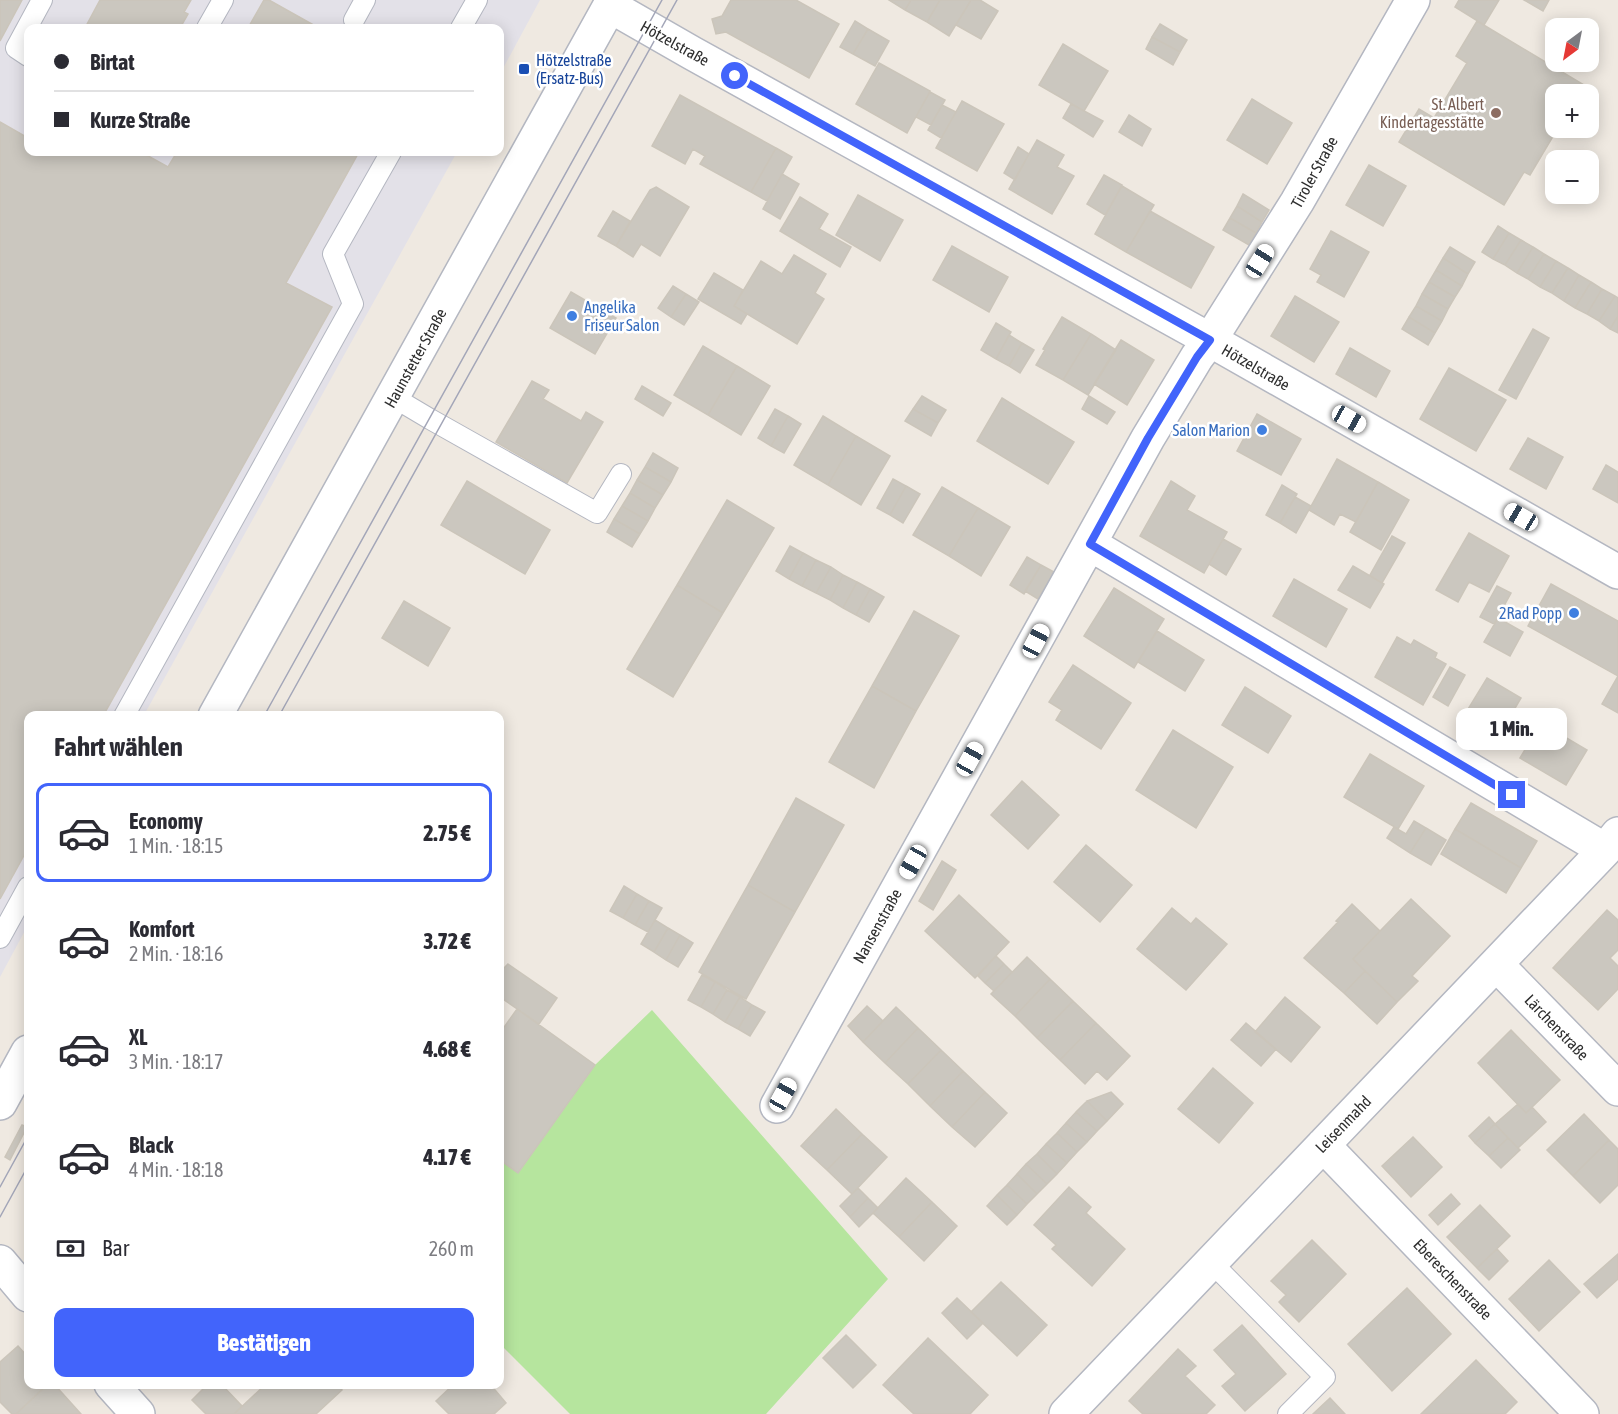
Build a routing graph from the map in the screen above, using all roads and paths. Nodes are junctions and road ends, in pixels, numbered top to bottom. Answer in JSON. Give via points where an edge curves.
{"nodes":[{"id":1,"x":42,"y":0,"type":"edge"},
{"id":2,"x":223,"y":0,"type":"edge"},
{"id":3,"x":365,"y":0,"type":"edge"},
{"id":4,"x":477,"y":0,"type":"edge"},
{"id":5,"x":1413,"y":0,"type":"edge"},
{"id":6,"x":612,"y":3,"type":"edge"},
{"id":7,"x":354,"y":20,"type":"dead end"},
{"id":8,"x":29,"y":24,"type":"edge"},
{"id":9,"x":209,"y":24,"type":"edge"},
{"id":10,"x":463,"y":24,"type":"edge"},
{"id":11,"x":24,"y":33,"type":"edge"},
{"id":12,"x":24,"y":53,"type":"edge"},
{"id":13,"x":389,"y":156,"type":"edge"},
{"id":14,"x":1210,"y":340,"type":"junction"},
{"id":15,"x":393,"y":397,"type":"junction"},
{"id":16,"x":621,"y":474,"type":"dead end"},
{"id":17,"x":1090,"y":544,"type":"junction"},
{"id":18,"x":1618,"y":572,"type":"edge"},
{"id":19,"x":127,"y":711,"type":"edge"},
{"id":20,"x":218,"y":711,"type":"edge"},
{"id":21,"x":1611,"y":842,"type":"edge"},
{"id":22,"x":24,"y":894,"type":"edge"},
{"id":23,"x":0,"y":938,"type":"edge"},
{"id":24,"x":1497,"y":965,"type":"junction"},
{"id":25,"x":24,"y":1059,"type":"edge"},
{"id":26,"x":1618,"y":1089,"type":"edge"},
{"id":27,"x":0,"y":1103,"type":"edge"},
{"id":28,"x":777,"y":1106,"type":"dead end"},
{"id":29,"x":1323,"y":1145,"type":"junction"},
{"id":30,"x":0,"y":1262,"type":"edge"},
{"id":31,"x":1211,"y":1262,"type":"junction"},
{"id":32,"x":24,"y":1290,"type":"edge"},
{"id":33,"x":116,"y":1389,"type":"edge"},
{"id":34,"x":138,"y":1414,"type":"edge"},
{"id":35,"x":1066,"y":1414,"type":"edge"},
{"id":36,"x":1288,"y":1414,"type":"edge"},
{"id":37,"x":1582,"y":1414,"type":"edge"}],
"edges":[{"from":1,"to":8,"type":"lane"},
{"from":2,"to":9,"type":"lane"},
{"from":3,"to":7,"type":"lane"},
{"from":4,"to":10,"type":"lane"},
{"from":5,"to":14,"type":"street","name":"Tiroler Straße","via":[[1297,202]]},
{"from":6,"to":14,"type":"street","name":"Hötzelstraße","via":[[692,53]]},
{"from":6,"to":15,"type":"street","name":"Haunstetter Straße"},
{"from":11,"to":12,"type":"lane","via":[[16,48]]},
{"from":13,"to":19,"type":"lane","via":[[333,254],[353,304]]},
{"from":14,"to":17,"type":"street","name":"Nansenstraße","via":[[1148,438]]},
{"from":14,"to":18,"type":"street","name":"Hötzelstraße"},
{"from":15,"to":16,"type":"lane","via":[[597,513]]},
{"from":15,"to":20,"type":"street","name":"Haunstetter Straße"},
{"from":17,"to":21,"type":"street"},
{"from":17,"to":28,"type":"street","name":"Nansenstraße"},
{"from":21,"to":24,"type":"street","name":"Leisenmahd"},
{"from":22,"to":23,"type":"lane"},
{"from":24,"to":26,"type":"street","name":"Lärchenstraße"},
{"from":24,"to":29,"type":"street","name":"Leisenmahd"},
{"from":25,"to":27,"type":"street"},
{"from":29,"to":31,"type":"street","name":"Leisenmahd"},
{"from":29,"to":37,"type":"street","name":"Ebereschenstraße"},
{"from":30,"to":32,"type":"street"},
{"from":31,"to":35,"type":"street","name":"Leisenmahd"},
{"from":31,"to":36,"type":"lane","via":[[1325,1377]]},
{"from":33,"to":34,"type":"street"}]}
